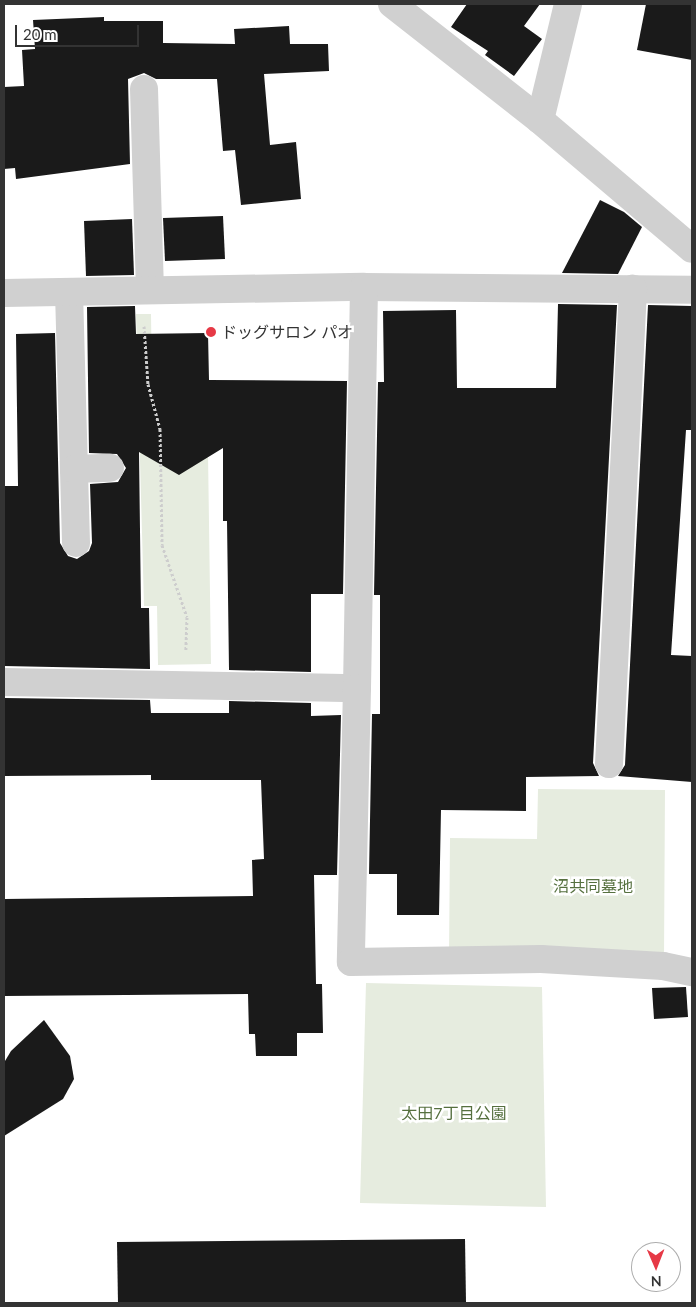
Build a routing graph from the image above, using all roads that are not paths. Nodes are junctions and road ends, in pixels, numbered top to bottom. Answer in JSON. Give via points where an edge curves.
{"nodes":[{"id":1,"x":392,"y":4,"type":"edge"},
{"id":2,"x":568,"y":4,"type":"edge"},
{"id":3,"x":144,"y":89,"type":"dead end"},
{"id":4,"x":540,"y":120,"type":"junction"},
{"id":5,"x":692,"y":249,"type":"edge"},
{"id":6,"x":364,"y":287,"type":"junction"},
{"id":7,"x":146,"y":290,"type":"junction"},
{"id":8,"x":633,"y":290,"type":"junction"},
{"id":9,"x":692,"y":290,"type":"edge"},
{"id":10,"x":70,"y":292,"type":"junction"},
{"id":11,"x":4,"y":293,"type":"edge"},
{"id":12,"x":110,"y":468,"type":"dead end"},
{"id":13,"x":74,"y":469,"type":"junction"},
{"id":14,"x":76,"y":542,"type":"dead end"},
{"id":15,"x":4,"y":682,"type":"edge"},
{"id":16,"x":357,"y":688,"type":"junction"},
{"id":17,"x":609,"y":764,"type":"dead end"},
{"id":18,"x":692,"y":972,"type":"edge"}],
"edges":[{"from":1,"to":4,"type":"street"},
{"from":2,"to":4,"type":"street"},
{"from":3,"to":7,"type":"street"},
{"from":4,"to":5,"type":"street"},
{"from":6,"to":7,"type":"street"},
{"from":6,"to":8,"type":"street"},
{"from":6,"to":16,"type":"street"},
{"from":7,"to":10,"type":"street"},
{"from":8,"to":9,"type":"street"},
{"from":8,"to":17,"type":"street"},
{"from":10,"to":11,"type":"street"},
{"from":10,"to":13,"type":"street"},
{"from":12,"to":13,"type":"street"},
{"from":13,"to":14,"type":"street"},
{"from":15,"to":16,"type":"street"},
{"from":16,"to":18,"type":"street","via":[[351,962],[541,959],[664,966]]}]}
